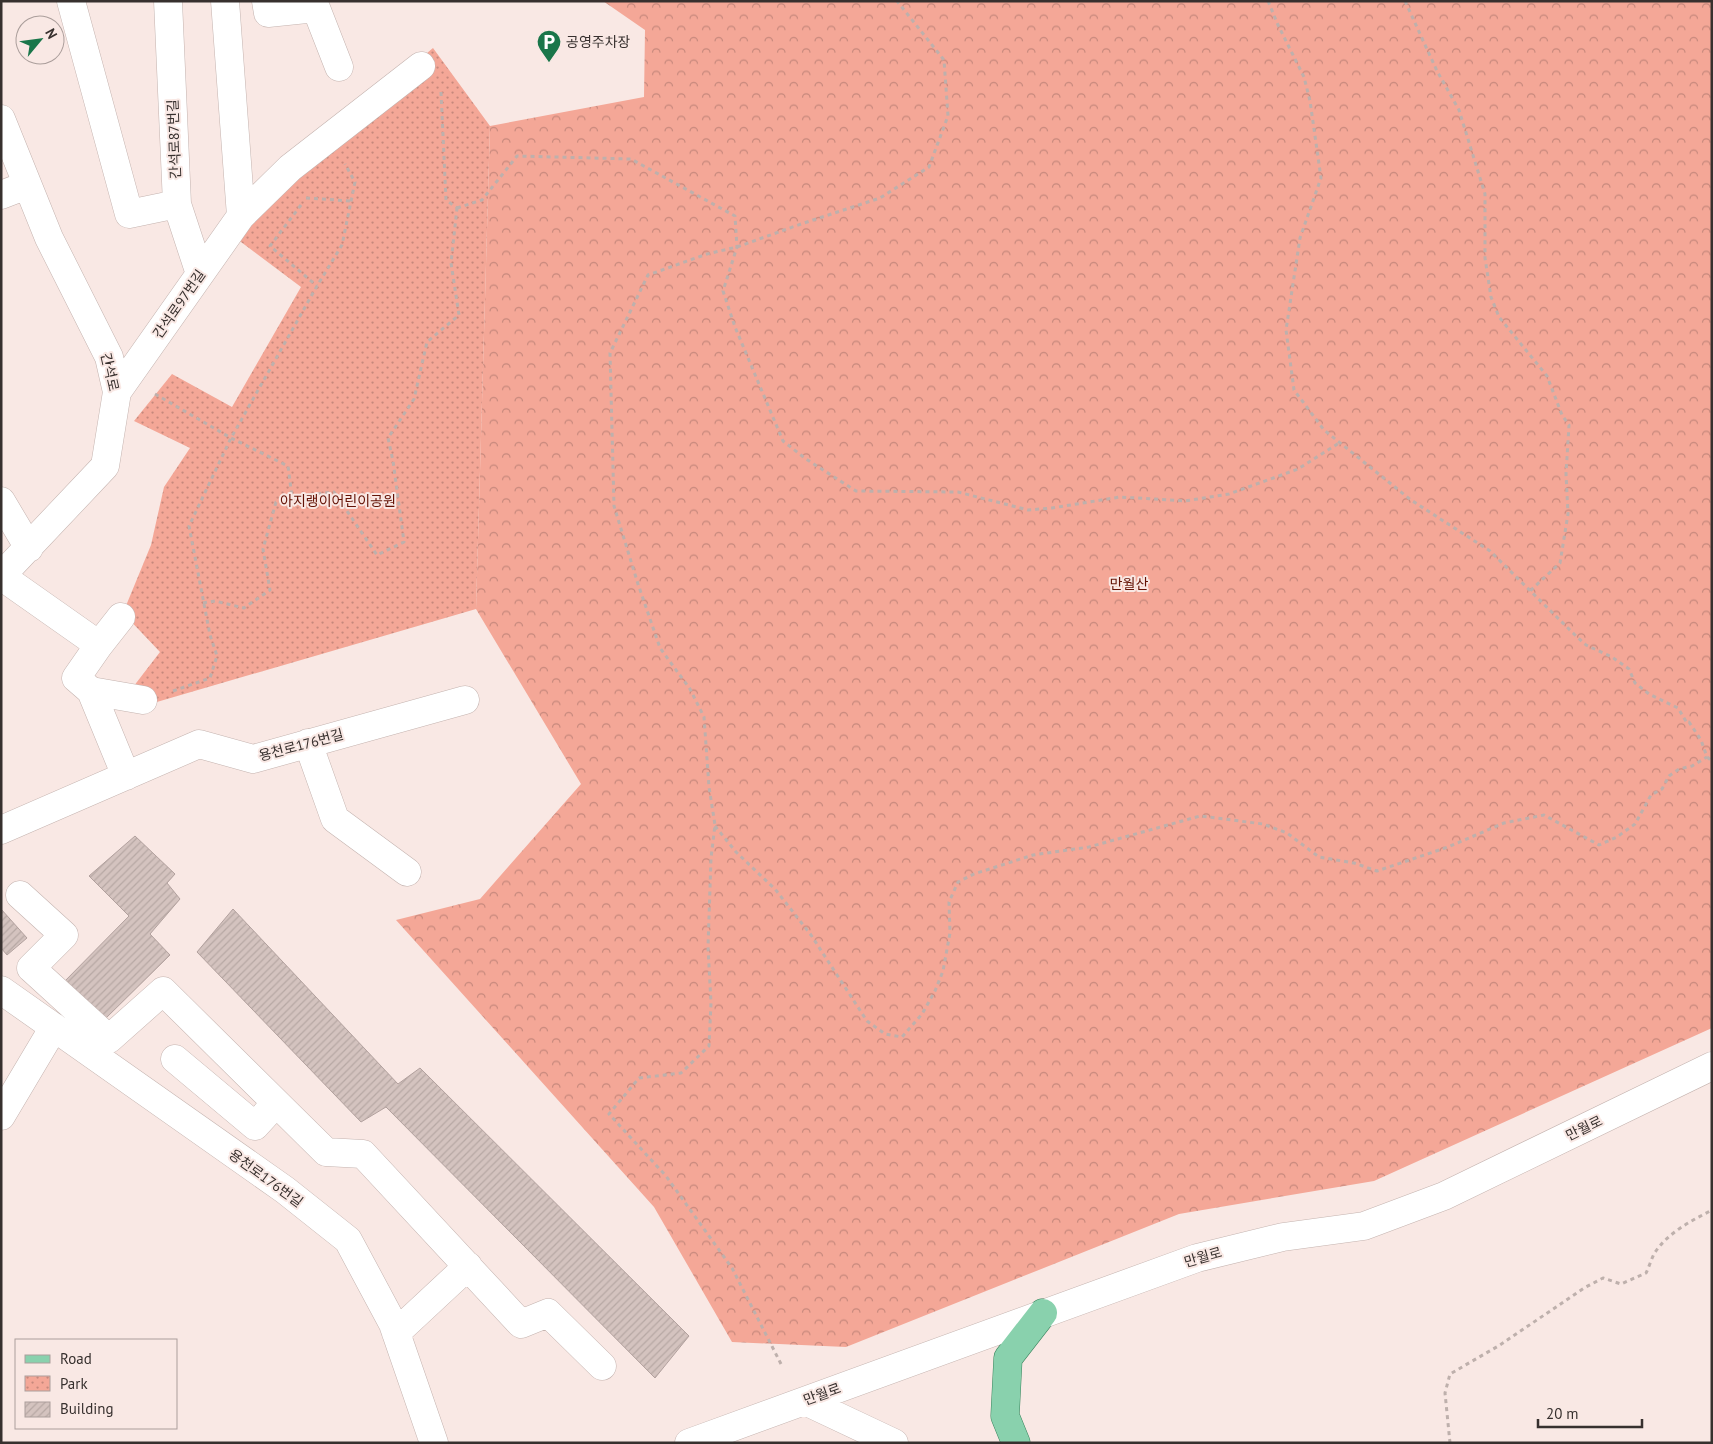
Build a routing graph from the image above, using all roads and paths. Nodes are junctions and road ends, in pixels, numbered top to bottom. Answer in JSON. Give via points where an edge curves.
{"nodes":[{"id":1,"x":71,"y":1,"type":"edge"},
{"id":2,"x":168,"y":1,"type":"edge"},
{"id":3,"x":225,"y":1,"type":"edge"},
{"id":4,"x":266,"y":1,"type":"edge"},
{"id":5,"x":896,"y":1,"type":"edge"},
{"id":6,"x":1268,"y":1,"type":"edge"},
{"id":7,"x":1405,"y":1,"type":"edge"},
{"id":8,"x":421,"y":66,"type":"joint"},
{"id":9,"x":339,"y":67,"type":"dead end"},
{"id":10,"x":1,"y":119,"type":"edge"},
{"id":11,"x":330,"y":137,"type":"junction"},
{"id":12,"x":27,"y":185,"type":"junction"},
{"id":13,"x":1,"y":196,"type":"edge"},
{"id":14,"x":351,"y":201,"type":"junction"},
{"id":15,"x":177,"y":204,"type":"junction"},
{"id":16,"x":457,"y":208,"type":"junction"},
{"id":17,"x":241,"y":216,"type":"junction"},
{"id":18,"x":736,"y":247,"type":"junction"},
{"id":19,"x":200,"y":274,"type":"junction"},
{"id":20,"x":317,"y":286,"type":"junction"},
{"id":21,"x":123,"y":383,"type":"junction"},
{"id":22,"x":232,"y":438,"type":"junction"},
{"id":23,"x":1340,"y":442,"type":"junction"},
{"id":24,"x":292,"y":497,"type":"junction"},
{"id":25,"x":1,"y":501,"type":"edge"},
{"id":26,"x":29,"y":548,"type":"junction"},
{"id":27,"x":1,"y":576,"type":"edge"},
{"id":28,"x":1530,"y":591,"type":"junction"},
{"id":29,"x":204,"y":603,"type":"junction"},
{"id":30,"x":120,"y":617,"type":"dead end"},
{"id":31,"x":99,"y":645,"type":"junction"},
{"id":32,"x":91,"y":691,"type":"junction"},
{"id":33,"x":143,"y":700,"type":"joint"},
{"id":34,"x":465,"y":700,"type":"dead end"},
{"id":35,"x":308,"y":743,"type":"junction"},
{"id":36,"x":1708,"y":757,"type":"junction"},
{"id":37,"x":1712,"y":761,"type":"edge"},
{"id":38,"x":126,"y":776,"type":"junction"},
{"id":39,"x":715,"y":825,"type":"junction"},
{"id":40,"x":1,"y":830,"type":"edge"},
{"id":41,"x":407,"y":872,"type":"dead end"},
{"id":42,"x":20,"y":895,"type":"dead end"},
{"id":43,"x":1,"y":990,"type":"edge"},
{"id":44,"x":54,"y":1027,"type":"junction"},
{"id":45,"x":175,"y":1059,"type":"dead end"},
{"id":46,"x":1712,"y":1066,"type":"edge"},
{"id":47,"x":276,"y":1103,"type":"junction"},
{"id":48,"x":1,"y":1116,"type":"edge"},
{"id":49,"x":1712,"y":1210,"type":"edge"},
{"id":50,"x":468,"y":1266,"type":"junction"},
{"id":51,"x":1044,"y":1314,"type":"junction"},
{"id":52,"x":396,"y":1333,"type":"junction"},
{"id":53,"x":781,"y":1364,"type":"dead end"},
{"id":54,"x":602,"y":1366,"type":"dead end"},
{"id":55,"x":805,"y":1401,"type":"junction"},
{"id":56,"x":434,"y":1443,"type":"edge"},
{"id":57,"x":688,"y":1443,"type":"edge"},
{"id":58,"x":894,"y":1443,"type":"edge"},
{"id":59,"x":1016,"y":1443,"type":"edge"},
{"id":60,"x":1450,"y":1443,"type":"edge"}],
"edges":[{"from":1,"to":15,"type":"street","via":[[129,214]]},
{"from":2,"to":15,"type":"street","name":"간석로87번길"},
{"from":3,"to":17,"type":"street"},
{"from":4,"to":9,"type":"street","via":[[268,13],[316,8]]},
{"from":5,"to":18,"type":"path","via":[[944,60],[948,116],[929,167],[880,198]]},
{"from":6,"to":23,"type":"path","via":[[1304,77],[1321,178],[1300,238],[1286,330],[1294,390],[1324,430]]},
{"from":7,"to":28,"type":"path","via":[[1459,110],[1485,194],[1485,258],[1491,297],[1499,317],[1547,376],[1562,415],[1570,425],[1566,474],[1568,514],[1560,563]]},
{"from":8,"to":11,"type":"street","name":"간석로97번길"},
{"from":8,"to":16,"type":"path","via":[[440,89],[446,200]]},
{"from":10,"to":12,"type":"street","name":"간석로"},
{"from":11,"to":14,"type":"path","via":[[355,182]]},
{"from":11,"to":17,"type":"street","name":"간석로97번길","via":[[290,168]]},
{"from":12,"to":13,"type":"street"},
{"from":12,"to":21,"type":"street","name":"간석로","via":[[49,238]]},
{"from":14,"to":20,"type":"path","via":[[342,245]]},
{"from":14,"to":20,"type":"path","via":[[307,197],[270,246]]},
{"from":15,"to":19,"type":"street","name":"간석로87번길"},
{"from":16,"to":18,"type":"path","via":[[482,200],[517,156],[631,159],[735,216]]},
{"from":16,"to":24,"type":"path","via":[[451,263],[459,315],[427,342],[414,399],[388,438],[404,542],[377,555],[334,492]]},
{"from":17,"to":19,"type":"street","name":"간석로97번길"},
{"from":18,"to":23,"type":"path","via":[[723,291],[783,441],[856,491],[958,492],[1028,510],[1120,497],[1185,501],[1229,494],[1298,469]]},
{"from":18,"to":39,"type":"path","via":[[648,275],[610,352],[614,506],[660,648],[690,689],[704,717]]},
{"from":19,"to":21,"type":"street","name":"간석로97번길"},
{"from":20,"to":22,"type":"path"},
{"from":21,"to":22,"type":"path","via":[[156,395]]},
{"from":21,"to":26,"type":"street","name":"간석로","via":[[105,466]]},
{"from":22,"to":24,"type":"path","via":[[288,466]]},
{"from":22,"to":29,"type":"path","via":[[189,526]]},
{"from":23,"to":28,"type":"path","via":[[1411,500],[1490,551]]},
{"from":24,"to":29,"type":"path","via":[[276,502],[263,549],[270,590],[244,608],[215,601]]},
{"from":25,"to":26,"type":"street"},
{"from":26,"to":27,"type":"street","name":"간석로"},
{"from":27,"to":31,"type":"street","name":"간석로"},
{"from":28,"to":36,"type":"path","via":[[1586,645],[1618,661],[1629,669],[1635,683],[1649,694],[1678,708],[1701,740]]},
{"from":29,"to":33,"type":"path","via":[[217,656],[210,678]]},
{"from":30,"to":31,"type":"street"},
{"from":31,"to":32,"type":"street","via":[[76,678]]},
{"from":32,"to":33,"type":"street"},
{"from":32,"to":38,"type":"street"},
{"from":34,"to":35,"type":"street","name":"용천로176번길"},
{"from":35,"to":38,"type":"street","name":"용천로176번길","via":[[253,758],[200,744]]},
{"from":35,"to":41,"type":"street","via":[[336,820]]},
{"from":36,"to":37,"type":"path"},
{"from":36,"to":39,"type":"path","via":[[1669,776],[1662,789],[1651,795],[1635,824],[1617,837],[1599,844],[1544,815],[1504,823],[1377,871],[1319,857],[1286,833],[1263,824],[1200,816],[1089,847],[1033,855],[974,874],[958,882],[949,902],[950,933],[935,991],[922,1014],[902,1037],[885,1034],[868,1021],[812,935],[775,889],[736,852]]},
{"from":38,"to":40,"type":"street","name":"용천로176번길"},
{"from":39,"to":53,"type":"path","via":[[708,947],[709,1046],[681,1073],[639,1078],[609,1114],[666,1176],[732,1268]]},
{"from":42,"to":47,"type":"street","via":[[64,935],[31,968],[109,1039],[163,991]]},
{"from":43,"to":44,"type":"street","name":"용천로176번길"},
{"from":44,"to":48,"type":"street"},
{"from":44,"to":52,"type":"street","name":"용천로176번길","via":[[285,1190],[348,1240]]},
{"from":45,"to":47,"type":"street","via":[[254,1126]]},
{"from":46,"to":51,"type":"street","name":"만월로","via":[[1444,1196],[1364,1226],[1282,1237],[1197,1258]]},
{"from":47,"to":50,"type":"street","via":[[326,1152],[363,1154]]},
{"from":49,"to":60,"type":"path","via":[[1667,1238],[1654,1254],[1646,1273],[1622,1284],[1604,1278],[1584,1288],[1500,1345],[1450,1374],[1445,1393]]},
{"from":50,"to":52,"type":"street"},
{"from":50,"to":54,"type":"street","via":[[521,1324],[548,1313]]},
{"from":51,"to":55,"type":"street","name":"만월로"},
{"from":51,"to":59,"type":"main road","via":[[1008,1358],[1005,1416]]},
{"from":52,"to":56,"type":"street","name":"용천로176번길"},
{"from":55,"to":57,"type":"street","name":"만월로"},
{"from":55,"to":58,"type":"street"}]}
